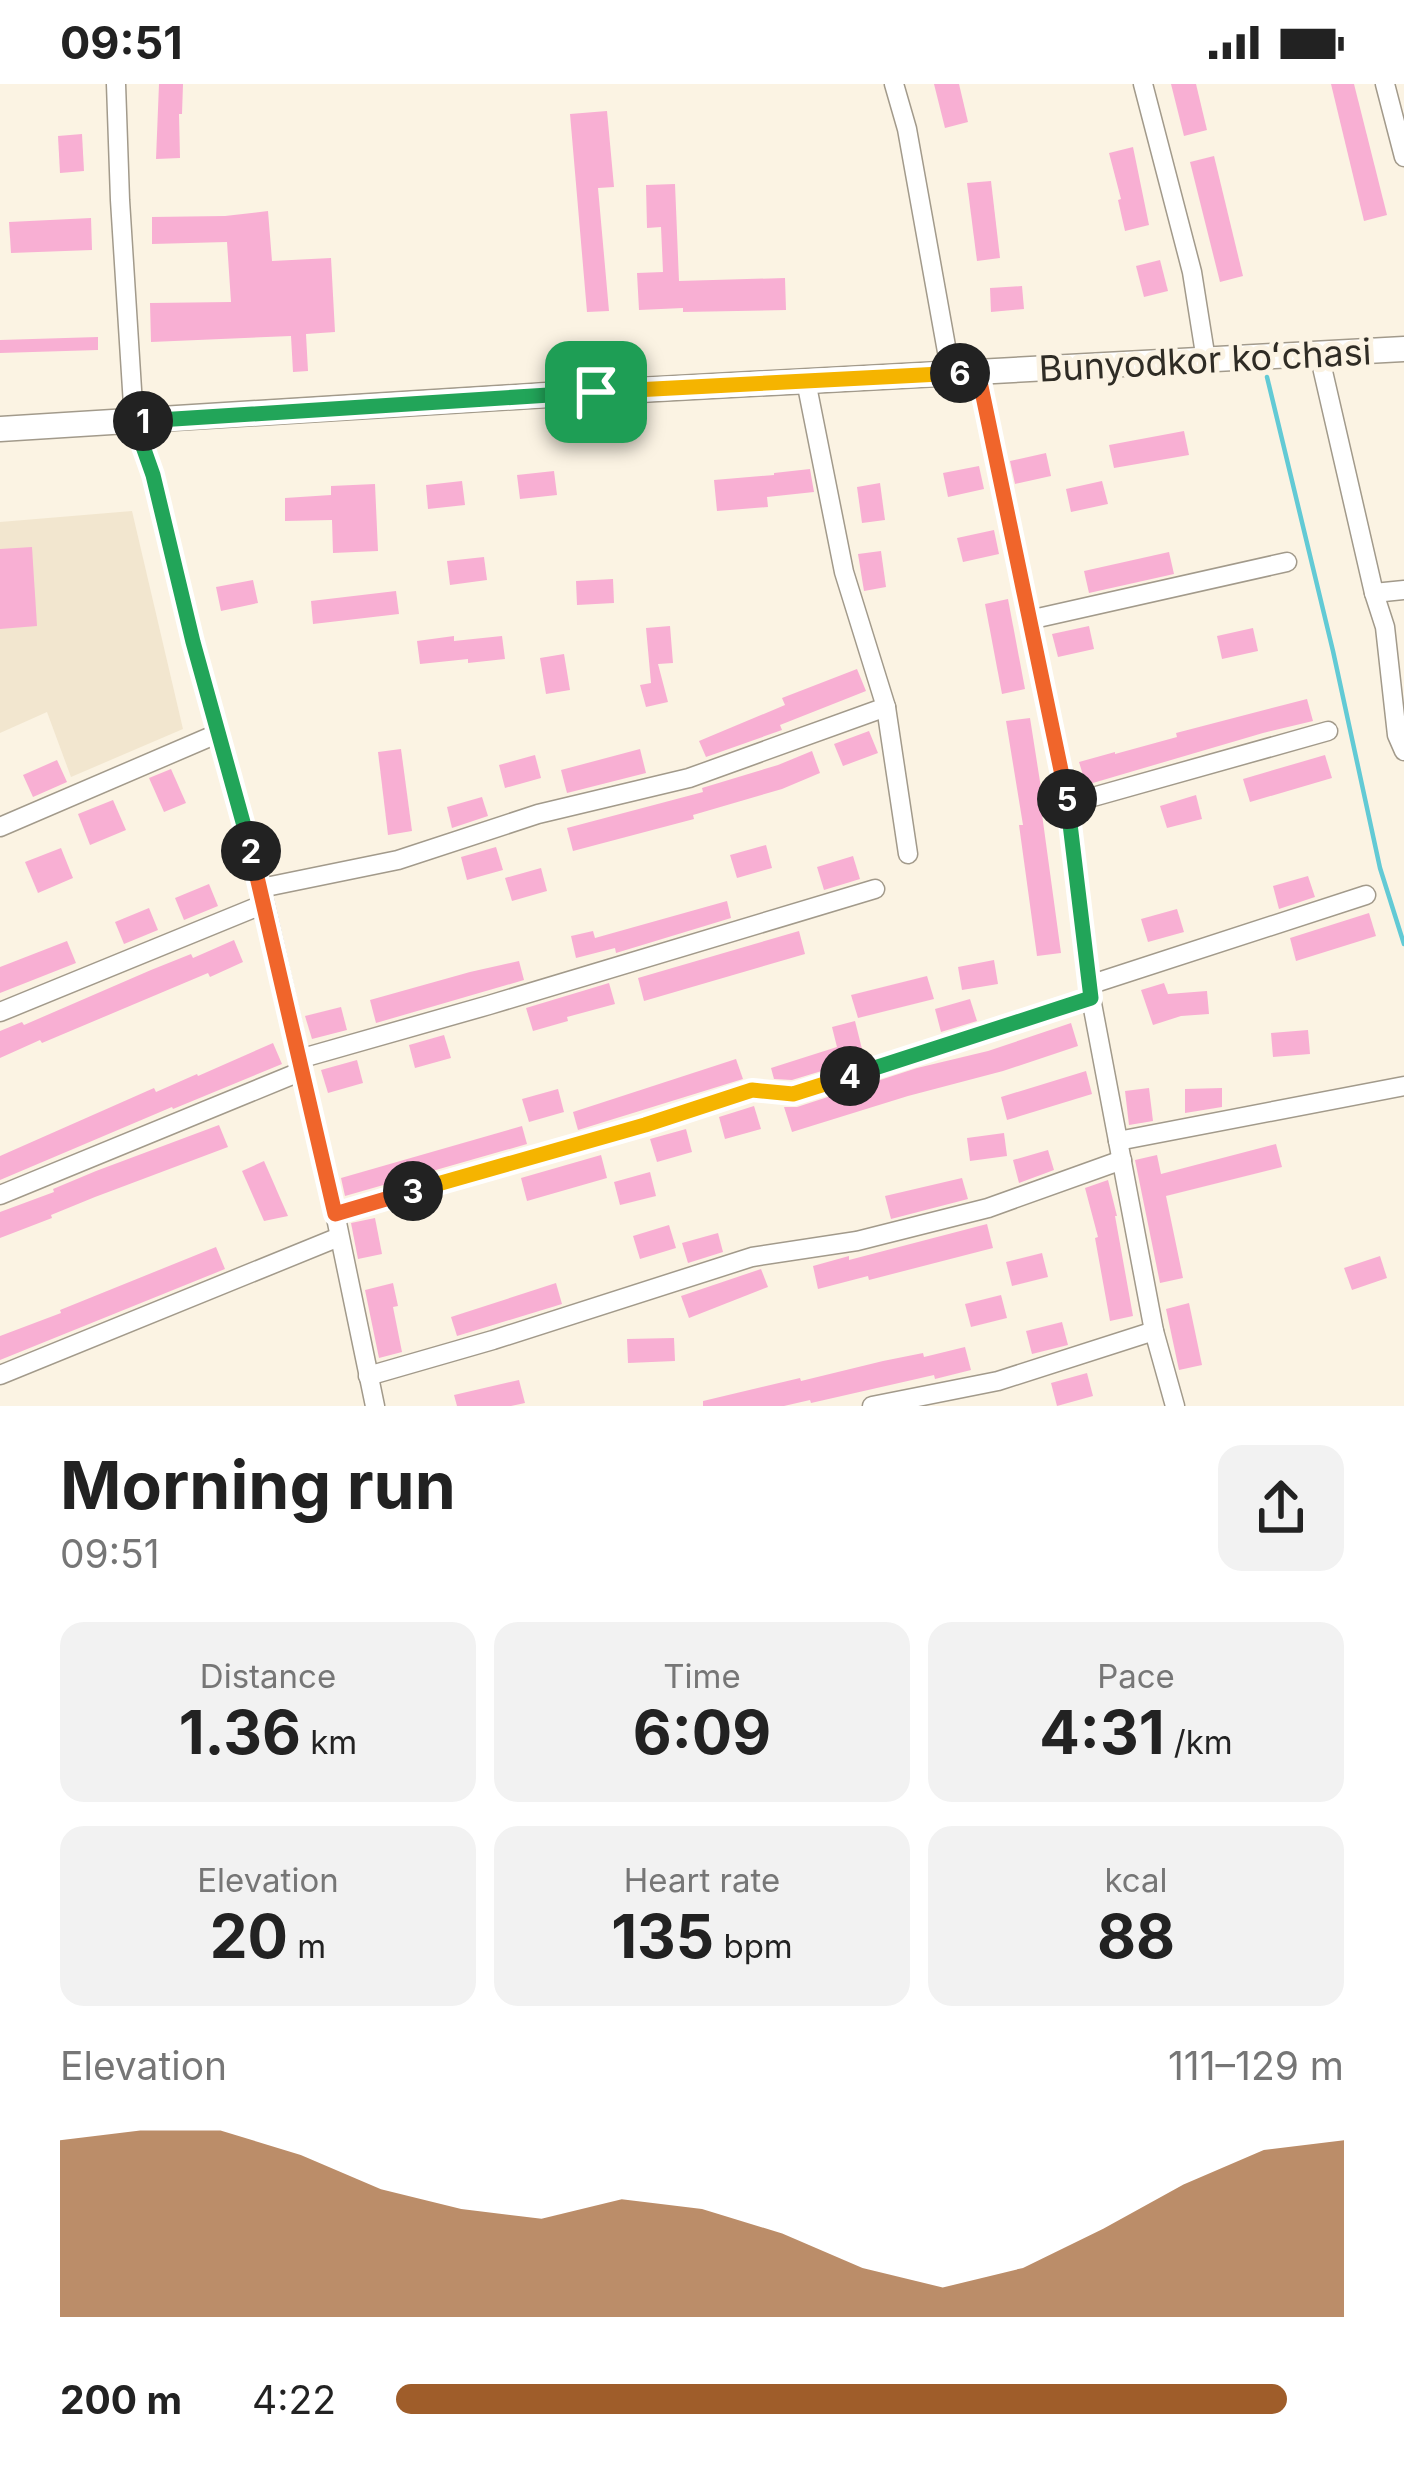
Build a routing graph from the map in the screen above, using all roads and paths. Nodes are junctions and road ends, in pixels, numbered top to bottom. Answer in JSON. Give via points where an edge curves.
{"nodes":[{"id":1,"x":116,"y":84,"type":"edge"},
{"id":2,"x":894,"y":84,"type":"edge"},
{"id":3,"x":1143,"y":84,"type":"edge"},
{"id":4,"x":1385,"y":84,"type":"edge"},
{"id":5,"x":1404,"y":157,"type":"edge"},
{"id":6,"x":1404,"y":350,"type":"edge"},
{"id":7,"x":1318,"y":354,"type":"junction"},
{"id":8,"x":1206,"y":360,"type":"junction"},
{"id":9,"x":978,"y":372,"type":"junction"},
{"id":10,"x":951,"y":374,"type":"junction"},
{"id":11,"x":806,"y":381,"type":"junction"},
{"id":12,"x":134,"y":421,"type":"junction"},
{"id":13,"x":0,"y":429,"type":"edge"},
{"id":14,"x":1287,"y":562,"type":"dead end"},
{"id":15,"x":1404,"y":590,"type":"edge"},
{"id":16,"x":1374,"y":593,"type":"junction"},
{"id":17,"x":1029,"y":620,"type":"junction"},
{"id":18,"x":886,"y":706,"type":"junction"},
{"id":19,"x":1328,"y":731,"type":"dead end"},
{"id":20,"x":219,"y":733,"type":"junction"},
{"id":21,"x":1404,"y":751,"type":"edge"},
{"id":22,"x":1068,"y":804,"type":"junction"},
{"id":23,"x":0,"y":827,"type":"edge"},
{"id":24,"x":908,"y":854,"type":"dead end"},
{"id":25,"x":875,"y":889,"type":"dead end"},
{"id":26,"x":1366,"y":895,"type":"dead end"},
{"id":27,"x":263,"y":896,"type":"junction"},
{"id":28,"x":1090,"y":992,"type":"junction"},
{"id":29,"x":0,"y":1012,"type":"edge"},
{"id":30,"x":300,"y":1065,"type":"junction"},
{"id":31,"x":1404,"y":1086,"type":"edge"},
{"id":32,"x":1120,"y":1150,"type":"junction"},
{"id":33,"x":0,"y":1195,"type":"edge"},
{"id":34,"x":335,"y":1214,"type":"junction"},
{"id":35,"x":339,"y":1237,"type":"junction"},
{"id":36,"x":1154,"y":1330,"type":"junction"},
{"id":37,"x":0,"y":1375,"type":"edge"},
{"id":38,"x":368,"y":1376,"type":"junction"},
{"id":39,"x":375,"y":1406,"type":"edge"},
{"id":40,"x":872,"y":1406,"type":"edge"},
{"id":41,"x":1175,"y":1406,"type":"edge"}],
"edges":[{"from":1,"to":12,"type":"street"},
{"from":2,"to":10,"type":"street"},
{"from":3,"to":8,"type":"street"},
{"from":4,"to":5,"type":"street"},
{"from":6,"to":7,"type":"main road","name":"Bunyodkor koʻchasi"},
{"from":7,"to":8,"type":"main road","name":"Bunyodkor koʻchasi"},
{"from":7,"to":16,"type":"street"},
{"from":8,"to":9,"type":"main road","name":"Bunyodkor koʻchasi"},
{"from":9,"to":10,"type":"main road","name":"Bunyodkor koʻchasi"},
{"from":9,"to":17,"type":"street"},
{"from":10,"to":11,"type":"main road","name":"Bunyodkor koʻchasi"},
{"from":11,"to":12,"type":"main road","name":"Bunyodkor koʻchasi"},
{"from":11,"to":18,"type":"street","via":[[844,572]]},
{"from":12,"to":13,"type":"main road","name":"Bunyodkor koʻchasi"},
{"from":12,"to":20,"type":"street"},
{"from":14,"to":17,"type":"street"},
{"from":15,"to":16,"type":"street"},
{"from":16,"to":21,"type":"street"},
{"from":17,"to":22,"type":"street"},
{"from":18,"to":24,"type":"street"},
{"from":18,"to":27,"type":"street","via":[[689,778]]},
{"from":19,"to":22,"type":"street"},
{"from":20,"to":23,"type":"street"},
{"from":20,"to":27,"type":"street"},
{"from":22,"to":28,"type":"street"},
{"from":25,"to":30,"type":"street"},
{"from":26,"to":28,"type":"street"},
{"from":27,"to":29,"type":"street"},
{"from":27,"to":30,"type":"street"},
{"from":28,"to":32,"type":"street"},
{"from":28,"to":34,"type":"street","via":[[793,1094],[752,1090]]},
{"from":30,"to":33,"type":"street"},
{"from":30,"to":34,"type":"street"},
{"from":31,"to":32,"type":"street"},
{"from":32,"to":36,"type":"street"},
{"from":32,"to":38,"type":"street","via":[[988,1208],[752,1257]]},
{"from":34,"to":35,"type":"street"},
{"from":35,"to":37,"type":"street"},
{"from":35,"to":38,"type":"street"},
{"from":36,"to":40,"type":"street","via":[[998,1381]]},
{"from":36,"to":41,"type":"street"},
{"from":38,"to":39,"type":"street"}]}
